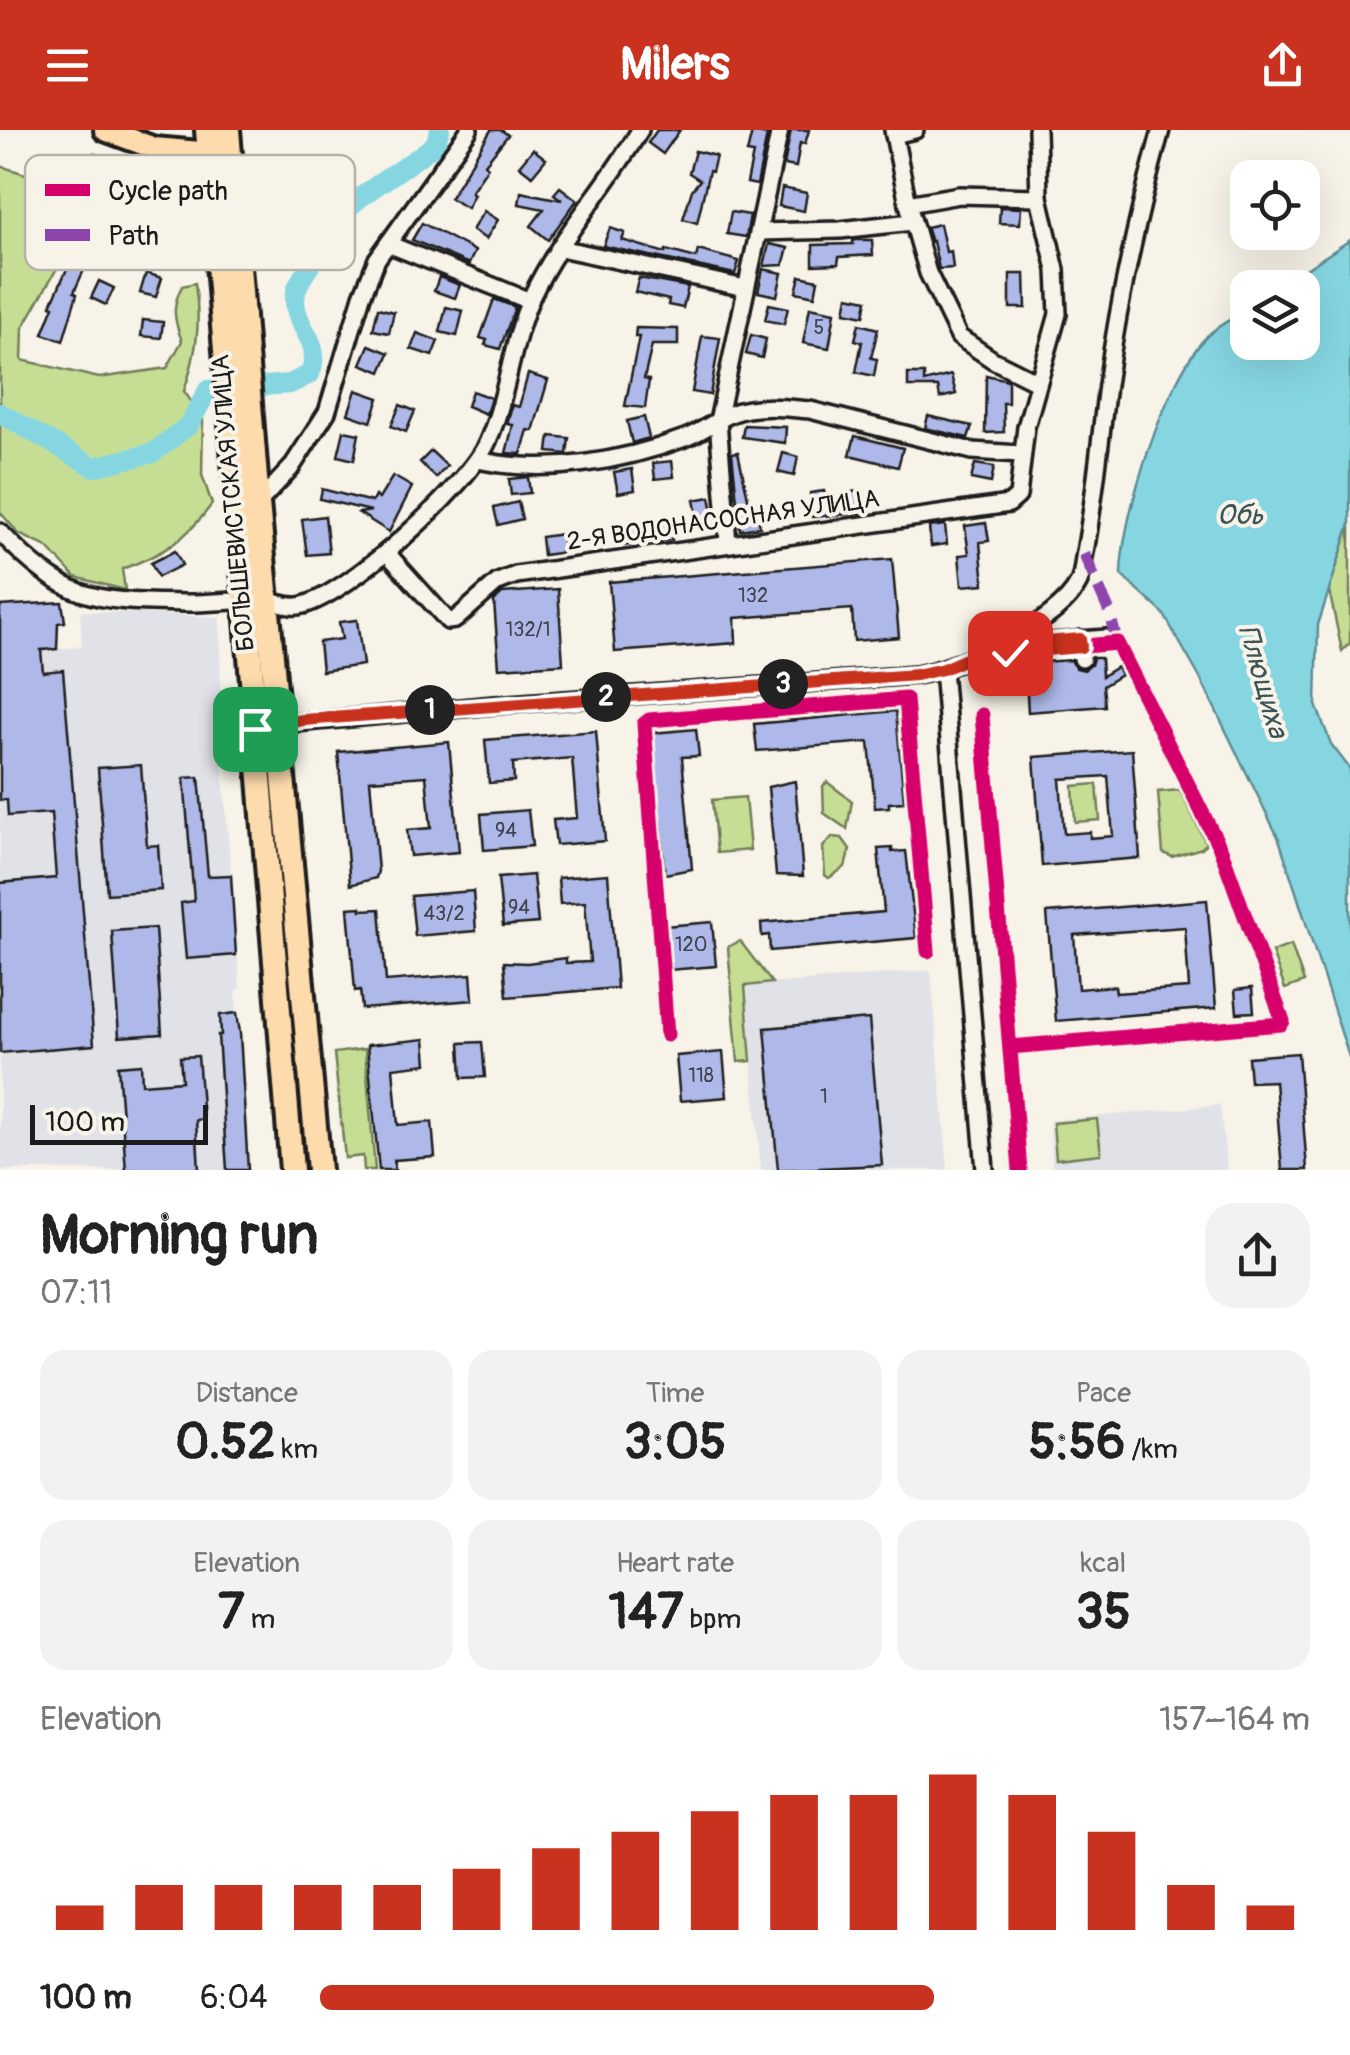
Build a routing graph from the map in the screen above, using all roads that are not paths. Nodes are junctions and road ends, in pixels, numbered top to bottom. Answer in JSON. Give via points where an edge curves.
{"nodes":[{"id":1,"x":207,"y":130,"type":"edge"},
{"id":2,"x":228,"y":130,"type":"edge"},
{"id":3,"x":469,"y":130,"type":"edge"},
{"id":4,"x":640,"y":130,"type":"edge"},
{"id":5,"x":780,"y":130,"type":"edge"},
{"id":6,"x":915,"y":130,"type":"edge"},
{"id":7,"x":1037,"y":130,"type":"edge"},
{"id":8,"x":1161,"y":130,"type":"edge"},
{"id":9,"x":121,"y":131,"type":"edge"},
{"id":10,"x":893,"y":133,"type":"edge"},
{"id":11,"x":179,"y":152,"type":"junction"},
{"id":12,"x":219,"y":154,"type":"junction"},
{"id":13,"x":182,"y":155,"type":"edge"},
{"id":14,"x":1039,"y":197,"type":"junction"},
{"id":15,"x":908,"y":204,"type":"junction"},
{"id":16,"x":912,"y":222,"type":"junction"},
{"id":17,"x":759,"y":232,"type":"junction"},
{"id":18,"x":388,"y":244,"type":"junction"},
{"id":19,"x":560,"y":248,"type":"junction"},
{"id":20,"x":222,"y":270,"type":"edge"},
{"id":21,"x":228,"y":270,"type":"edge"},
{"id":22,"x":745,"y":288,"type":"junction"},
{"id":23,"x":530,"y":302,"type":"junction"},
{"id":24,"x":236,"y":374,"type":"junction"},
{"id":25,"x":1037,"y":382,"type":"junction"},
{"id":26,"x":240,"y":416,"type":"junction"},
{"id":27,"x":718,"y":421,"type":"junction"},
{"id":28,"x":1022,"y":454,"type":"junction"},
{"id":29,"x":478,"y":460,"type":"junction"},
{"id":30,"x":258,"y":502,"type":"junction"},
{"id":31,"x":0,"y":532,"type":"edge"},
{"id":32,"x":728,"y":543,"type":"junction"},
{"id":33,"x":387,"y":553,"type":"junction"},
{"id":34,"x":257,"y":602,"type":"junction"},
{"id":35,"x":1107,"y":638,"type":"dead end"},
{"id":36,"x":1080,"y":639,"type":"junction"},
{"id":37,"x":1006,"y":642,"type":"junction"},
{"id":38,"x":1082,"y":659,"type":"dead end"},
{"id":39,"x":943,"y":669,"type":"junction"},
{"id":40,"x":280,"y":724,"type":"junction"},
{"id":41,"x":255,"y":729,"type":"junction"},
{"id":42,"x":292,"y":1170,"type":"edge"},
{"id":43,"x":319,"y":1170,"type":"edge"},
{"id":44,"x":985,"y":1170,"type":"edge"}],
"edges":[{"from":1,"to":12,"type":"highway","name":"БОЛЬШЕВИСТСКАЯ УЛИЦА"},
{"from":2,"to":12,"type":"highway","name":"БОЛЬШЕВИСТСКАЯ УЛИЦА"},
{"from":3,"to":18,"type":"street"},
{"from":4,"to":19,"type":"street"},
{"from":5,"to":17,"type":"street"},
{"from":6,"to":10,"type":"street"},
{"from":7,"to":14,"type":"street"},
{"from":8,"to":37,"type":"street","via":[[1132,236],[1080,580],[1056,608]]},
{"from":9,"to":11,"type":"main road"},
{"from":10,"to":15,"type":"street"},
{"from":11,"to":12,"type":"main road"},
{"from":11,"to":13,"type":"main road"},
{"from":14,"to":15,"type":"street","via":[[959,194]]},
{"from":14,"to":25,"type":"street","via":[[1056,270],[1058,314]]},
{"from":15,"to":16,"type":"street"},
{"from":16,"to":17,"type":"street"},
{"from":16,"to":25,"type":"street","via":[[959,336]]},
{"from":17,"to":22,"type":"street"},
{"from":18,"to":23,"type":"street"},
{"from":18,"to":30,"type":"street","via":[[362,296],[327,412]]},
{"from":19,"to":22,"type":"street"},
{"from":19,"to":23,"type":"street"},
{"from":20,"to":24,"type":"highway","name":"БОЛЬШЕВИСТСКАЯ УЛИЦА"},
{"from":21,"to":24,"type":"highway","name":"БОЛЬШЕВИСТСКАЯ УЛИЦА"},
{"from":22,"to":27,"type":"street"},
{"from":23,"to":29,"type":"street","via":[[496,423]]},
{"from":24,"to":26,"type":"highway","name":"БОЛЬШЕВИСТСКАЯ УЛИЦА"},
{"from":25,"to":28,"type":"street"},
{"from":26,"to":30,"type":"highway","name":"БОЛЬШЕВИСТСКАЯ УЛИЦА"},
{"from":26,"to":34,"type":"highway","name":"БОЛЬШЕВИСТСКАЯ УЛИЦА"},
{"from":27,"to":28,"type":"street","via":[[741,410],[800,409],[972,452]]},
{"from":27,"to":29,"type":"street","via":[[686,438],[600,461]]},
{"from":27,"to":32,"type":"street"},
{"from":28,"to":32,"type":"street","name":"2-Я ВОДОНАСОСНАЯ УЛИЦА","via":[[1018,496],[1009,504]]},
{"from":29,"to":33,"type":"street"},
{"from":30,"to":34,"type":"highway","name":"БОЛЬШЕВИСТСКАЯ УЛИЦА"},
{"from":31,"to":34,"type":"street","via":[[56,583],[100,600]]},
{"from":32,"to":33,"type":"street","name":"2-Я ВОДОНАСОСНАЯ УЛИЦА","via":[[516,575],[498,582],[455,620]]},
{"from":33,"to":34,"type":"street","via":[[307,604]]},
{"from":34,"to":40,"type":"highway","name":"БОЛЬШЕВИСТСКАЯ УЛИЦА"},
{"from":34,"to":41,"type":"highway","name":"БОЛЬШЕВИСТСКАЯ УЛИЦА"},
{"from":35,"to":36,"type":"street"},
{"from":36,"to":37,"type":"street"},
{"from":36,"to":38,"type":"street"},
{"from":37,"to":39,"type":"street"},
{"from":39,"to":40,"type":"street"},
{"from":39,"to":44,"type":"street"},
{"from":40,"to":41,"type":"street"},
{"from":40,"to":43,"type":"highway","name":"БОЛЬШЕВИСТСКАЯ УЛИЦА"},
{"from":41,"to":42,"type":"highway","name":"БОЛЬШЕВИСТСКАЯ УЛИЦА"}]}
